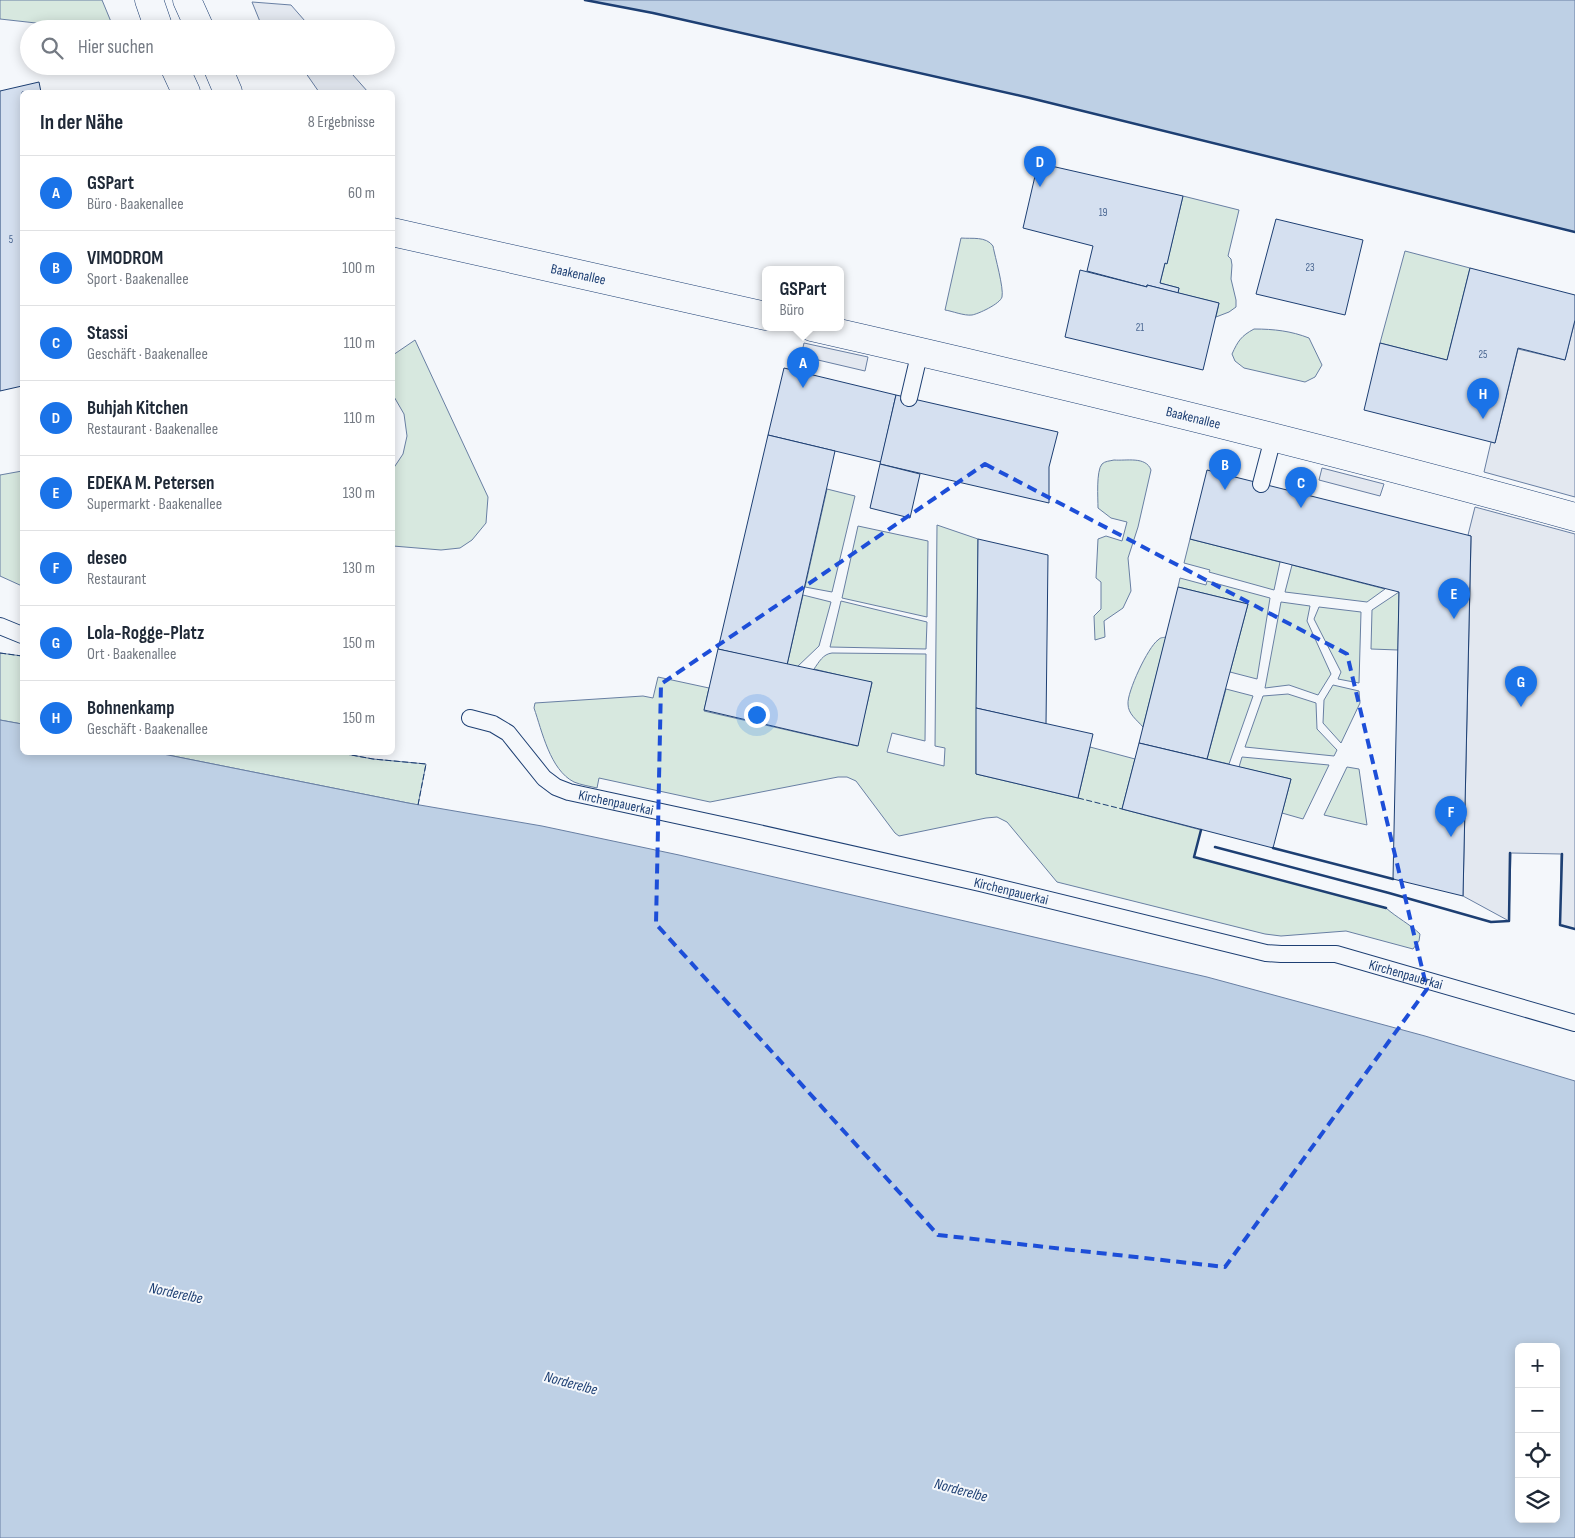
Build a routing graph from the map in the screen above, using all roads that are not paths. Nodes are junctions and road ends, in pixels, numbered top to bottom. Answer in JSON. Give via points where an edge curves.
{"nodes":[{"id":1,"x":149,"y":0,"type":"edge"},
{"id":2,"x":186,"y":0,"type":"edge"},
{"id":3,"x":156,"y":20,"type":"edge"},
{"id":4,"x":196,"y":20,"type":"edge"},
{"id":5,"x":178,"y":75,"type":"edge"},
{"id":6,"x":221,"y":75,"type":"edge"},
{"id":7,"x":185,"y":90,"type":"edge"},
{"id":8,"x":227,"y":90,"type":"edge"},
{"id":9,"x":395,"y":233,"type":"edge"},
{"id":10,"x":762,"y":315,"type":"edge"},
{"id":11,"x":830,"y":331,"type":"edge"},
{"id":12,"x":920,"y":351,"type":"junction"},
{"id":13,"x":909,"y":398,"type":"dead end"},
{"id":14,"x":1273,"y":438,"type":"junction"},
{"id":15,"x":1261,"y":484,"type":"dead end"},
{"id":16,"x":1575,"y":517,"type":"edge"},
{"id":17,"x":0,"y":626,"type":"edge"},
{"id":18,"x":20,"y":634,"type":"edge"},
{"id":19,"x":470,"y":718,"type":"dead end"},
{"id":20,"x":1575,"y":1023,"type":"edge"}],
"edges":[{"from":1,"to":3,"type":"street"},
{"from":2,"to":4,"type":"street"},
{"from":5,"to":7,"type":"street"},
{"from":6,"to":8,"type":"street"},
{"from":9,"to":10,"type":"street","name":"Baakenallee"},
{"from":11,"to":12,"type":"street","name":"Baakenallee"},
{"from":12,"to":13,"type":"lane"},
{"from":12,"to":14,"type":"street","name":"Baakenallee"},
{"from":14,"to":15,"type":"lane"},
{"from":14,"to":16,"type":"street","name":"Baakenallee"},
{"from":17,"to":18,"type":"lane"},
{"from":19,"to":20,"type":"lane","name":"Kirchenpauerkai","via":[[493,724],[508,733],[544,778],[570,792],[980,883],[1266,953],[1336,954]]}]}
